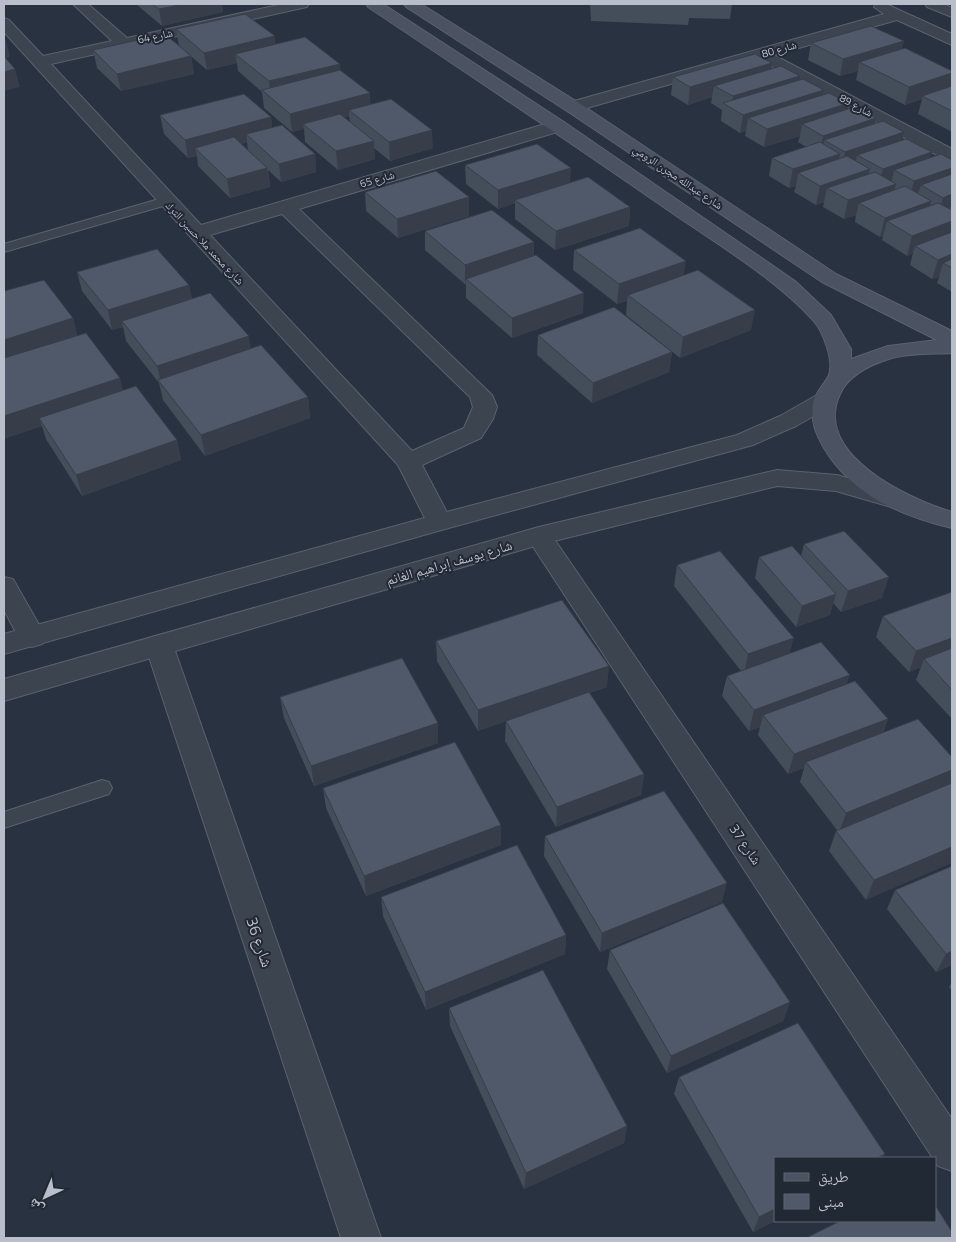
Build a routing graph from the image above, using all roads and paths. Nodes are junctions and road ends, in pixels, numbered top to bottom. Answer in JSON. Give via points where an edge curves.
{"nodes":[{"id":1,"x":80,"y":4,"type":"edge"},
{"id":2,"x":302,"y":4,"type":"edge"},
{"id":3,"x":372,"y":4,"type":"edge"},
{"id":4,"x":411,"y":4,"type":"edge"},
{"id":5,"x":872,"y":4,"type":"edge"},
{"id":6,"x":932,"y":4,"type":"edge"},
{"id":7,"x":952,"y":13,"type":"edge"},
{"id":8,"x":898,"y":15,"type":"junction"},
{"id":9,"x":4,"y":23,"type":"edge"},
{"id":10,"x":952,"y":40,"type":"edge"},
{"id":11,"x":123,"y":43,"type":"junction"},
{"id":12,"x":760,"y":54,"type":"junction"},
{"id":13,"x":39,"y":62,"type":"junction"},
{"id":14,"x":573,"y":107,"type":"junction"},
{"id":15,"x":558,"y":126,"type":"junction"},
{"id":16,"x":952,"y":156,"type":"edge"},
{"id":17,"x":166,"y":201,"type":"junction"},
{"id":18,"x":285,"y":206,"type":"junction"},
{"id":19,"x":196,"y":233,"type":"junction"},
{"id":20,"x":4,"y":248,"type":"edge"},
{"id":21,"x":952,"y":339,"type":"edge"},
{"id":22,"x":952,"y":347,"type":"edge"},
{"id":23,"x":840,"y":375,"type":"junction"},
{"id":24,"x":825,"y":400,"type":"junction"},
{"id":25,"x":408,"y":462,"type":"junction"},
{"id":26,"x":898,"y":501,"type":"junction"},
{"id":27,"x":940,"y":517,"type":"edge"},
{"id":28,"x":439,"y":522,"type":"junction"},
{"id":29,"x":952,"y":528,"type":"edge"},
{"id":30,"x":539,"y":536,"type":"junction"},
{"id":31,"x":4,"y":586,"type":"edge"},
{"id":32,"x":32,"y":636,"type":"junction"},
{"id":33,"x":4,"y":644,"type":"edge"},
{"id":34,"x":159,"y":645,"type":"junction"},
{"id":35,"x":4,"y":690,"type":"edge"},
{"id":36,"x":102,"y":788,"type":"dead end"},
{"id":37,"x":4,"y":820,"type":"edge"},
{"id":38,"x":952,"y":1152,"type":"edge"},
{"id":39,"x":361,"y":1238,"type":"edge"}],
"edges":[{"from":1,"to":11,"type":"street"},
{"from":2,"to":11,"type":"street","name":"شارع 64"},
{"from":3,"to":15,"type":"main road","name":"شارع عبدالله مجرن الرومي"},
{"from":4,"to":14,"type":"main road","name":"شارع عبدالله مجرن الرومي"},
{"from":5,"to":8,"type":"street"},
{"from":6,"to":7,"type":"street"},
{"from":8,"to":10,"type":"street"},
{"from":8,"to":12,"type":"street","name":"شارع 80"},
{"from":9,"to":13,"type":"street","name":"شارع محمد ملا حسين الترك"},
{"from":11,"to":13,"type":"street","name":"شارع 64"},
{"from":12,"to":14,"type":"street","name":"شارع 80"},
{"from":12,"to":16,"type":"street","name":"شارع 89"},
{"from":13,"to":17,"type":"street","name":"شارع محمد ملا حسين الترك"},
{"from":14,"to":21,"type":"main road","name":"شارع عبدالله مجرن الرومي","via":[[829,278]]},
{"from":15,"to":18,"type":"street","name":"شارع 65"},
{"from":15,"to":23,"type":"main road","name":"شارع عبدالله مجرن الرومي","via":[[788,285],[824,319],[840,349]]},
{"from":17,"to":19,"type":"street","name":"شارع محمد ملا حسين الترك"},
{"from":17,"to":20,"type":"lane"},
{"from":18,"to":19,"type":"street","name":"شارع 65"},
{"from":18,"to":25,"type":"street","via":[[481,395],[485,408],[473,434]]},
{"from":19,"to":25,"type":"street","name":"شارع محمد ملا حسين الترك"},
{"from":22,"to":23,"type":"main road","via":[[895,350],[864,360]]},
{"from":23,"to":24,"type":"main road"},
{"from":24,"to":26,"type":"main road","via":[[824,425],[837,452],[862,478]]},
{"from":24,"to":28,"type":"street","via":[[745,440]]},
{"from":25,"to":28,"type":"street","name":"شارع محمد ملا حسين الترك"},
{"from":26,"to":27,"type":"main road"},
{"from":26,"to":30,"type":"street","name":"شارع يوسف إبراهيم الغانم","via":[[837,484],[777,478]]},
{"from":27,"to":29,"type":"main road"},
{"from":28,"to":32,"type":"street"},
{"from":30,"to":34,"type":"street","name":"شارع يوسف إبراهيم الغانم"},
{"from":30,"to":38,"type":"street","name":"شارع 37"},
{"from":31,"to":32,"type":"street"},
{"from":32,"to":33,"type":"street"},
{"from":34,"to":35,"type":"street","name":"شارع يوسف إبراهيم الغانم"},
{"from":34,"to":39,"type":"street","name":"شارع 36"},
{"from":36,"to":37,"type":"lane"}]}
